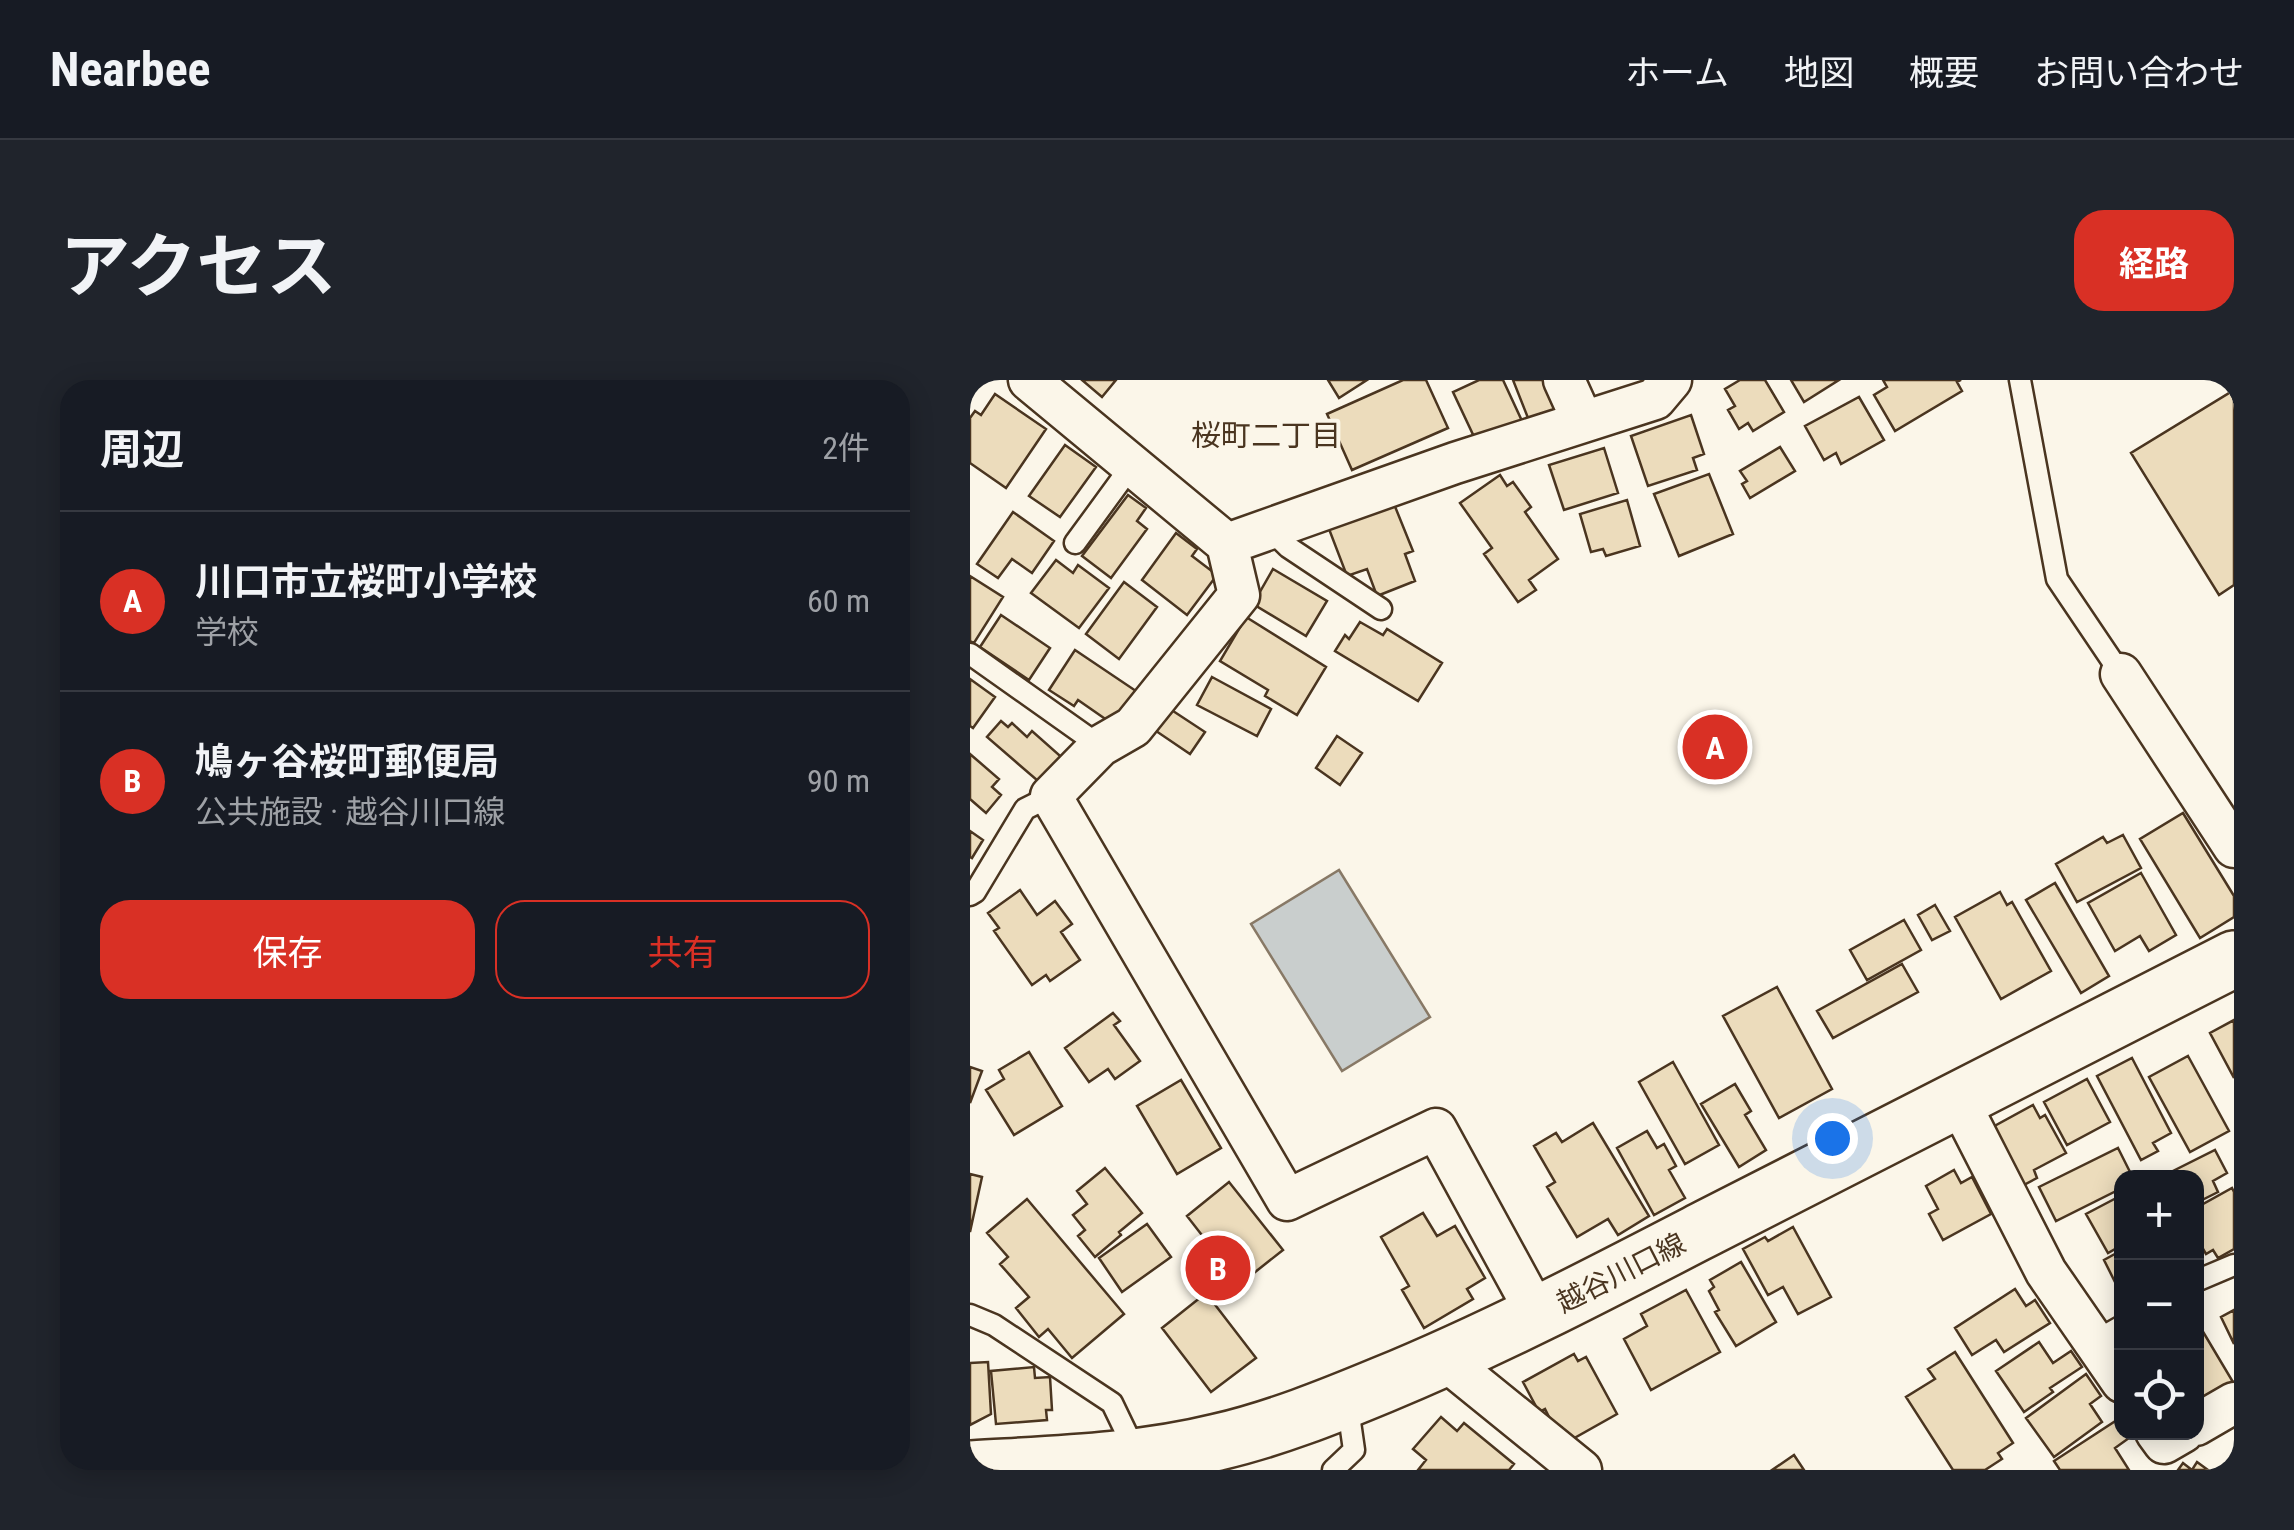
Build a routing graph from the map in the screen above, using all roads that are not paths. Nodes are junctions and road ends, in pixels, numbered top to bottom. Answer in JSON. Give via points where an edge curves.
{"nodes":[{"id":1,"x":1028,"y":380,"type":"edge"},
{"id":2,"x":1564,"y":380,"type":"edge"},
{"id":3,"x":1671,"y":380,"type":"edge"},
{"id":4,"x":2020,"y":380,"type":"edge"},
{"id":5,"x":1584,"y":422,"type":"junction"},
{"id":6,"x":1132,"y":466,"type":"junction"},
{"id":7,"x":1271,"y":530,"type":"junction"},
{"id":8,"x":1075,"y":543,"type":"dead end"},
{"id":9,"x":1228,"y":544,"type":"junction"},
{"id":10,"x":1381,"y":609,"type":"dead end"},
{"id":11,"x":970,"y":654,"type":"edge"},
{"id":12,"x":2122,"y":674,"type":"joint"},
{"id":13,"x":1100,"y":746,"type":"junction"},
{"id":14,"x":1051,"y":796,"type":"junction"},
{"id":15,"x":2234,"y":847,"type":"edge"},
{"id":16,"x":970,"y":896,"type":"edge"},
{"id":17,"x":2234,"y":959,"type":"edge"},
{"id":18,"x":1957,"y":1098,"type":"junction"},
{"id":19,"x":2234,"y":1265,"type":"edge"},
{"id":20,"x":2204,"y":1278,"type":"edge"},
{"id":21,"x":970,"y":1315,"type":"edge"},
{"id":22,"x":1538,"y":1316,"type":"junction"},
{"id":23,"x":2108,"y":1334,"type":"edge"},
{"id":24,"x":1444,"y":1360,"type":"junction"},
{"id":25,"x":1347,"y":1399,"type":"junction"},
{"id":26,"x":2234,"y":1404,"type":"edge"},
{"id":27,"x":2204,"y":1421,"type":"edge"},
{"id":28,"x":1138,"y":1457,"type":"junction"},
{"id":29,"x":970,"y":1469,"type":"edge"},
{"id":30,"x":1333,"y":1470,"type":"edge"},
{"id":31,"x":1581,"y":1470,"type":"edge"}],
"edges":[{"from":1,"to":6,"type":"street"},
{"from":2,"to":5,"type":"street"},
{"from":3,"to":5,"type":"street","via":[[1655,399]]},
{"from":4,"to":12,"type":"lane","via":[[2057,579]]},
{"from":5,"to":7,"type":"street"},
{"from":6,"to":8,"type":"lane"},
{"from":6,"to":9,"type":"street"},
{"from":7,"to":9,"type":"street"},
{"from":7,"to":10,"type":"lane"},
{"from":9,"to":13,"type":"street","via":[[1239,595],[1132,728]]},
{"from":11,"to":13,"type":"lane"},
{"from":12,"to":15,"type":"street"},
{"from":13,"to":14,"type":"street"},
{"from":14,"to":16,"type":"lane","via":[[1026,809]]},
{"from":14,"to":22,"type":"street","via":[[1287,1200],[1436,1128]]},
{"from":17,"to":18,"type":"main road","name":"越谷川口線"},
{"from":18,"to":22,"type":"main road","name":"越谷川口線"},
{"from":18,"to":23,"type":"street","via":[[2046,1272]]},
{"from":19,"to":20,"type":"lane"},
{"from":21,"to":28,"type":"lane","via":[[1112,1403]]},
{"from":22,"to":24,"type":"main road","name":"越谷川口線"},
{"from":24,"to":25,"type":"main road","name":"越谷川口線"},
{"from":24,"to":31,"type":"street"},
{"from":25,"to":28,"type":"main road","name":"越谷川口線","via":[[1218,1442]]},
{"from":25,"to":30,"type":"lane","via":[[1354,1450]]},
{"from":26,"to":27,"type":"street"},
{"from":28,"to":29,"type":"main road","name":"越谷川口線"}]}
